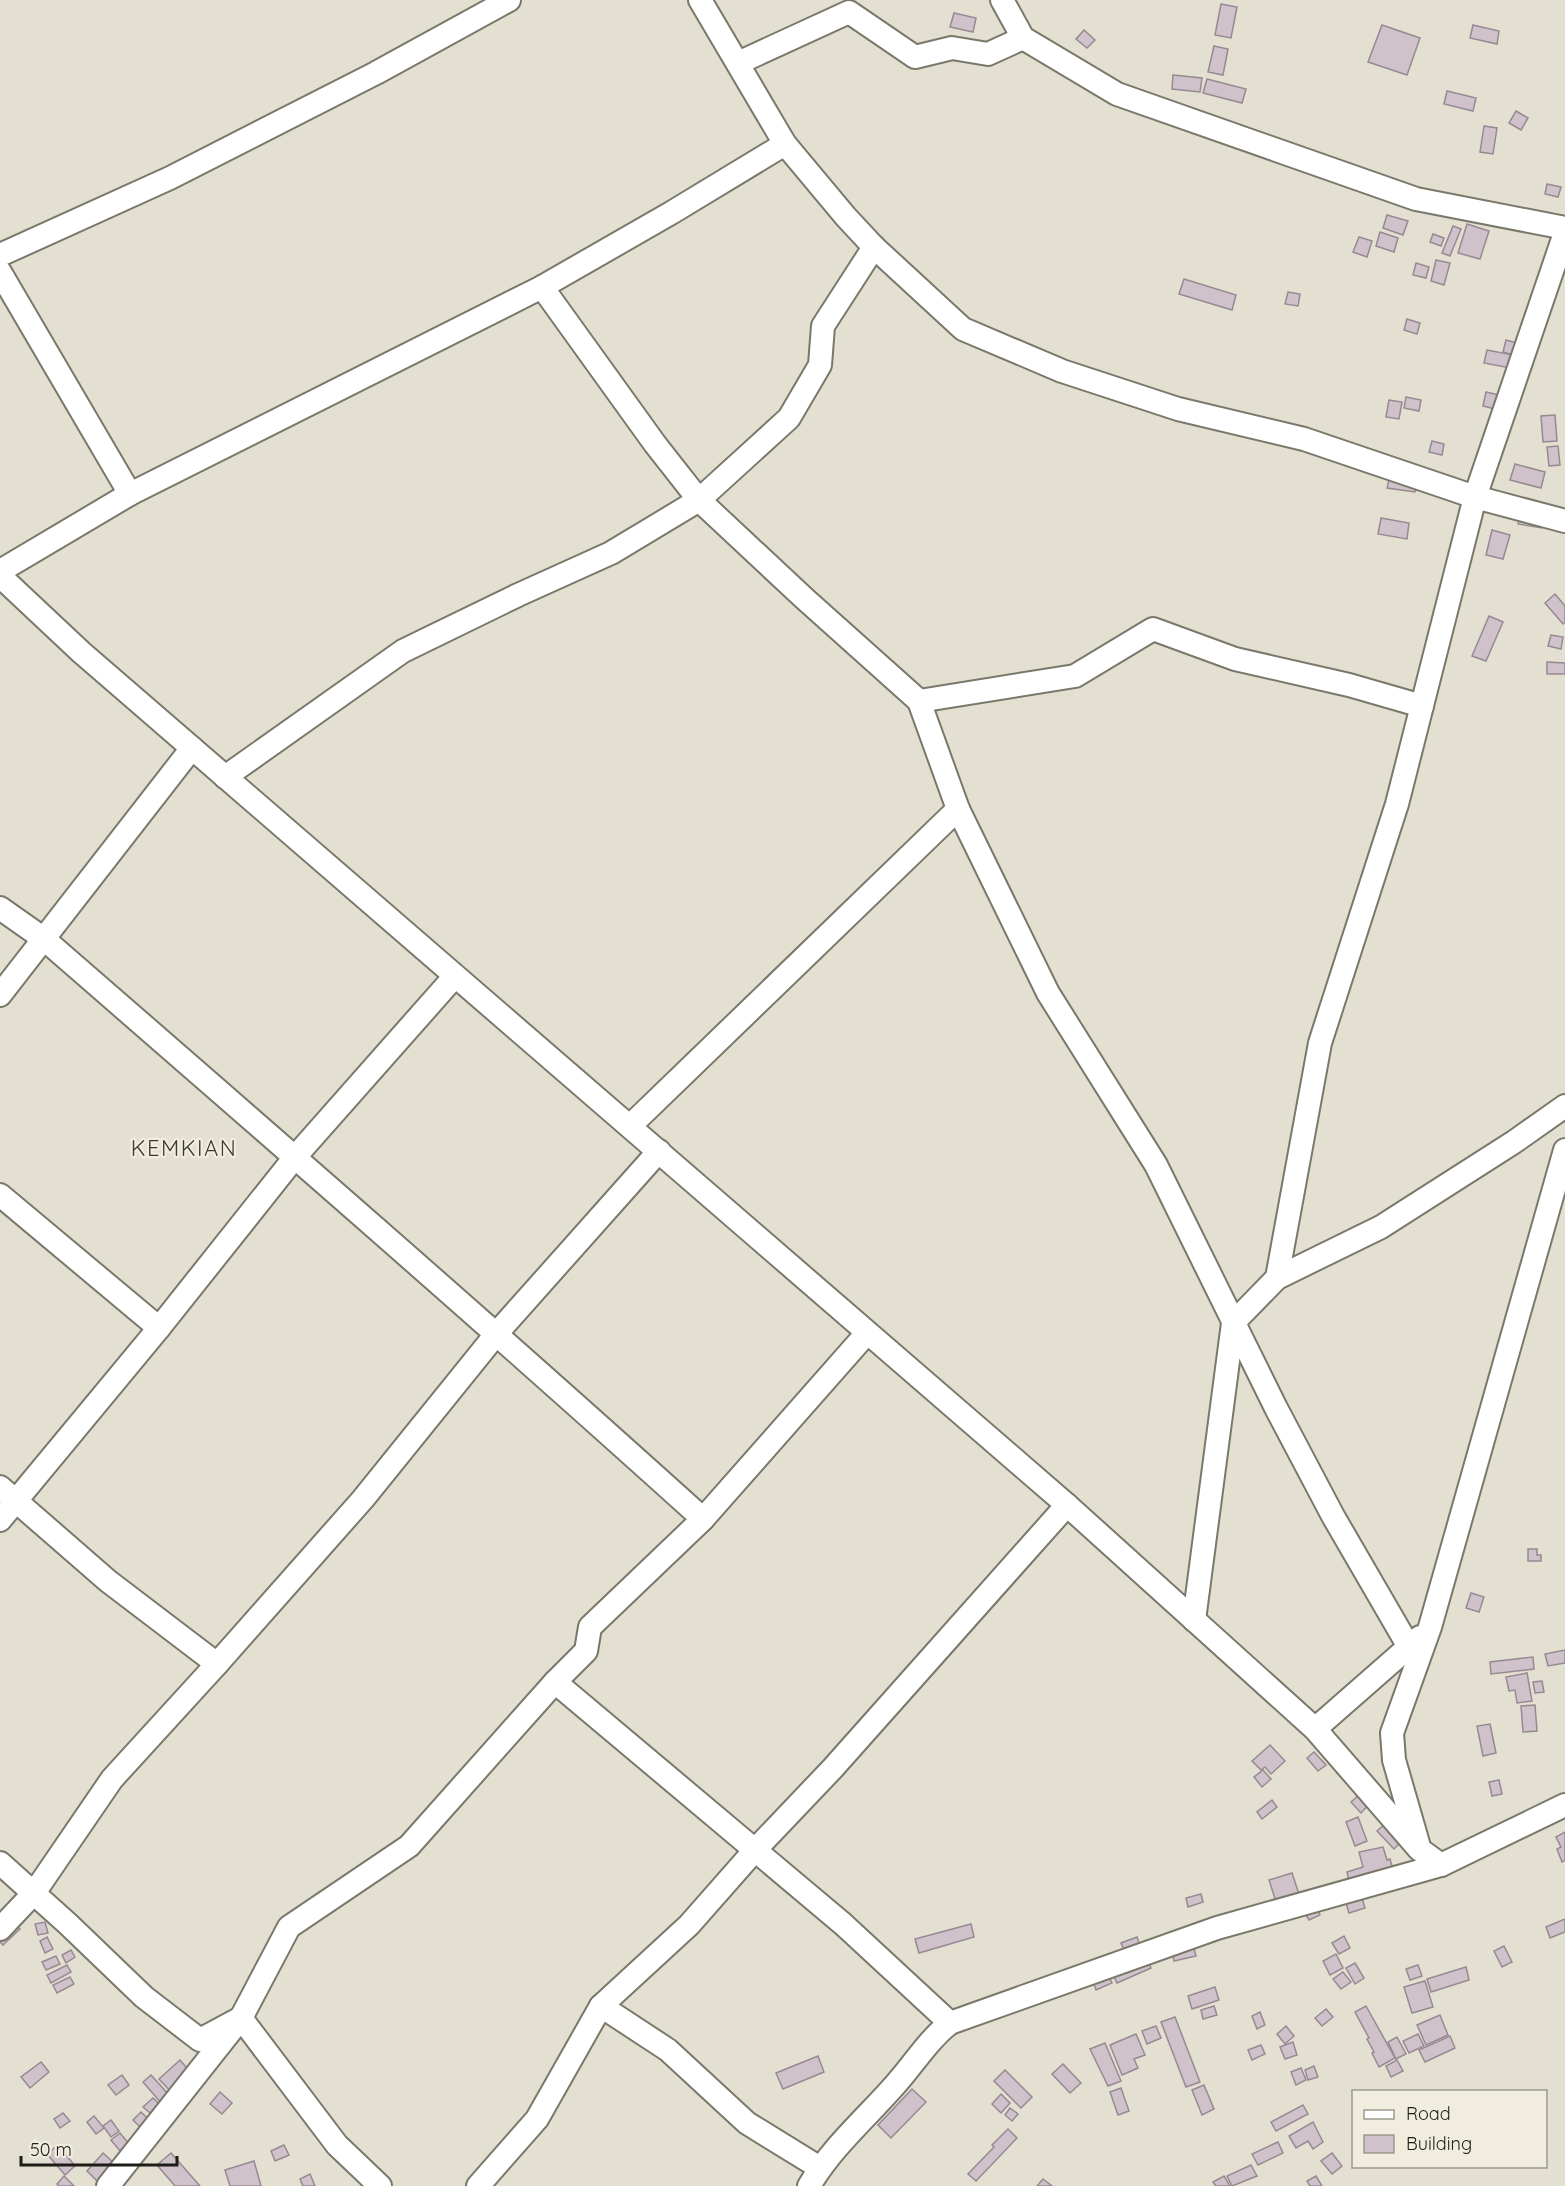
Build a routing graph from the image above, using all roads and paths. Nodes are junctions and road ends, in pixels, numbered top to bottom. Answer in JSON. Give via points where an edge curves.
{"nodes":[{"id":1,"x":510,"y":0,"type":"edge"},
{"id":2,"x":700,"y":0,"type":"edge"},
{"id":3,"x":1002,"y":0,"type":"edge"},
{"id":4,"x":1023,"y":38,"type":"junction"},
{"id":5,"x":738,"y":63,"type":"junction"},
{"id":6,"x":785,"y":144,"type":"junction"},
{"id":7,"x":1565,"y":228,"type":"edge"},
{"id":8,"x":1565,"y":233,"type":"edge"},
{"id":9,"x":874,"y":247,"type":"junction"},
{"id":10,"x":0,"y":255,"type":"edge"},
{"id":11,"x":0,"y":272,"type":"edge"},
{"id":12,"x":542,"y":286,"type":"junction"},
{"id":13,"x":130,"y":494,"type":"junction"},
{"id":14,"x":1475,"y":497,"type":"junction"},
{"id":15,"x":699,"y":500,"type":"junction"},
{"id":16,"x":1565,"y":521,"type":"edge"},
{"id":17,"x":0,"y":573,"type":"edge"},
{"id":18,"x":919,"y":701,"type":"junction"},
{"id":19,"x":1422,"y":706,"type":"junction"},
{"id":20,"x":192,"y":748,"type":"junction"},
{"id":21,"x":225,"y":777,"type":"junction"},
{"id":22,"x":958,"y":809,"type":"junction"},
{"id":23,"x":0,"y":908,"type":"edge"},
{"id":24,"x":44,"y":939,"type":"junction"},
{"id":25,"x":455,"y":976,"type":"junction"},
{"id":26,"x":0,"y":995,"type":"edge"},
{"id":27,"x":1565,"y":1106,"type":"edge"},
{"id":28,"x":630,"y":1126,"type":"junction"},
{"id":29,"x":1565,"y":1150,"type":"edge"},
{"id":30,"x":658,"y":1151,"type":"junction"},
{"id":31,"x":296,"y":1157,"type":"junction"},
{"id":32,"x":0,"y":1196,"type":"edge"},
{"id":33,"x":1277,"y":1278,"type":"junction"},
{"id":34,"x":1233,"y":1323,"type":"junction"},
{"id":35,"x":159,"y":1328,"type":"junction"},
{"id":36,"x":497,"y":1333,"type":"junction"},
{"id":37,"x":867,"y":1333,"type":"junction"},
{"id":38,"x":8,"y":1494,"type":"edge"},
{"id":39,"x":1067,"y":1505,"type":"junction"},
{"id":40,"x":703,"y":1519,"type":"junction"},
{"id":41,"x":0,"y":1520,"type":"edge"},
{"id":42,"x":1194,"y":1620,"type":"junction"},
{"id":43,"x":1430,"y":1628,"type":"junction"},
{"id":44,"x":1409,"y":1647,"type":"junction"},
{"id":45,"x":217,"y":1664,"type":"junction"},
{"id":46,"x":555,"y":1682,"type":"junction"},
{"id":47,"x":1315,"y":1729,"type":"junction"},
{"id":48,"x":1565,"y":1805,"type":"edge"},
{"id":49,"x":1419,"y":1849,"type":"junction"},
{"id":50,"x":755,"y":1850,"type":"junction"},
{"id":51,"x":0,"y":1863,"type":"edge"},
{"id":52,"x":1441,"y":1865,"type":"junction"},
{"id":53,"x":34,"y":1893,"type":"junction"},
{"id":54,"x":0,"y":1929,"type":"edge"},
{"id":55,"x":602,"y":2006,"type":"junction"},
{"id":56,"x":241,"y":2018,"type":"junction"},
{"id":57,"x":950,"y":2023,"type":"junction"},
{"id":58,"x":814,"y":2177,"type":"edge"},
{"id":59,"x":108,"y":2186,"type":"edge"},
{"id":60,"x":380,"y":2186,"type":"edge"},
{"id":61,"x":478,"y":2186,"type":"edge"}],
"edges":[{"from":1,"to":10,"type":"street","via":[[170,178]]},
{"from":2,"to":5,"type":"street"},
{"from":3,"to":4,"type":"street"},
{"from":4,"to":5,"type":"street","via":[[988,54],[952,48],[915,57],[849,12]]},
{"from":4,"to":7,"type":"street","via":[[1117,94],[1416,199]]},
{"from":5,"to":6,"type":"street"},
{"from":6,"to":9,"type":"street"},
{"from":6,"to":12,"type":"street"},
{"from":8,"to":14,"type":"street"},
{"from":9,"to":14,"type":"street","via":[[963,329],[1062,371],[1178,409],[1304,439]]},
{"from":9,"to":15,"type":"street","via":[[823,326],[820,365],[789,418]]},
{"from":11,"to":13,"type":"street"},
{"from":12,"to":13,"type":"street"},
{"from":12,"to":15,"type":"street"},
{"from":13,"to":17,"type":"street"},
{"from":14,"to":16,"type":"street"},
{"from":14,"to":19,"type":"street"},
{"from":15,"to":18,"type":"street"},
{"from":15,"to":21,"type":"street","via":[[611,553],[403,651]]},
{"from":17,"to":20,"type":"street","via":[[81,652]]},
{"from":18,"to":19,"type":"street","via":[[1075,676],[1153,629],[1235,659]]},
{"from":18,"to":22,"type":"street"},
{"from":19,"to":33,"type":"street","via":[[1397,804],[1320,1042]]},
{"from":20,"to":21,"type":"street"},
{"from":20,"to":24,"type":"street"},
{"from":21,"to":25,"type":"street"},
{"from":22,"to":28,"type":"street"},
{"from":22,"to":34,"type":"street","via":[[1048,993],[1156,1165]]},
{"from":23,"to":24,"type":"street"},
{"from":24,"to":26,"type":"street"},
{"from":24,"to":31,"type":"street"},
{"from":25,"to":28,"type":"street"},
{"from":25,"to":31,"type":"street"},
{"from":27,"to":33,"type":"street","via":[[1381,1227]]},
{"from":28,"to":30,"type":"street"},
{"from":29,"to":43,"type":"street"},
{"from":30,"to":36,"type":"street"},
{"from":30,"to":37,"type":"street"},
{"from":31,"to":35,"type":"street"},
{"from":31,"to":36,"type":"street"},
{"from":32,"to":35,"type":"street"},
{"from":33,"to":34,"type":"street"},
{"from":34,"to":42,"type":"street"},
{"from":34,"to":44,"type":"street","via":[[1334,1516]]},
{"from":35,"to":38,"type":"street"},
{"from":36,"to":40,"type":"street"},
{"from":36,"to":45,"type":"street","via":[[363,1498]]},
{"from":37,"to":39,"type":"street"},
{"from":37,"to":40,"type":"street"},
{"from":38,"to":41,"type":"street"},
{"from":38,"to":45,"type":"street","via":[[108,1581]]},
{"from":39,"to":42,"type":"street"},
{"from":39,"to":50,"type":"street"},
{"from":40,"to":46,"type":"street","via":[[590,1627],[586,1651]]},
{"from":42,"to":47,"type":"street"},
{"from":43,"to":44,"type":"street"},
{"from":43,"to":49,"type":"street","via":[[1392,1733],[1394,1760]]},
{"from":44,"to":47,"type":"street"},
{"from":45,"to":53,"type":"street","via":[[112,1779]]},
{"from":46,"to":50,"type":"street"},
{"from":46,"to":56,"type":"street","via":[[409,1846],[289,1927]]},
{"from":47,"to":49,"type":"street"},
{"from":48,"to":52,"type":"street"},
{"from":49,"to":52,"type":"street"},
{"from":50,"to":55,"type":"street","via":[[689,1925]]},
{"from":50,"to":57,"type":"street","via":[[843,1924]]},
{"from":51,"to":53,"type":"street"},
{"from":52,"to":57,"type":"street","via":[[1217,1928]]},
{"from":53,"to":54,"type":"street"},
{"from":53,"to":56,"type":"street","via":[[144,1997],[200,2040]]},
{"from":55,"to":58,"type":"street","via":[[668,2050],[747,2123]]},
{"from":55,"to":61,"type":"street","via":[[537,2119]]},
{"from":56,"to":59,"type":"street"},
{"from":56,"to":60,"type":"street","via":[[337,2145]]},
{"from":57,"to":58,"type":"street","via":[[937,2033]]}]}
